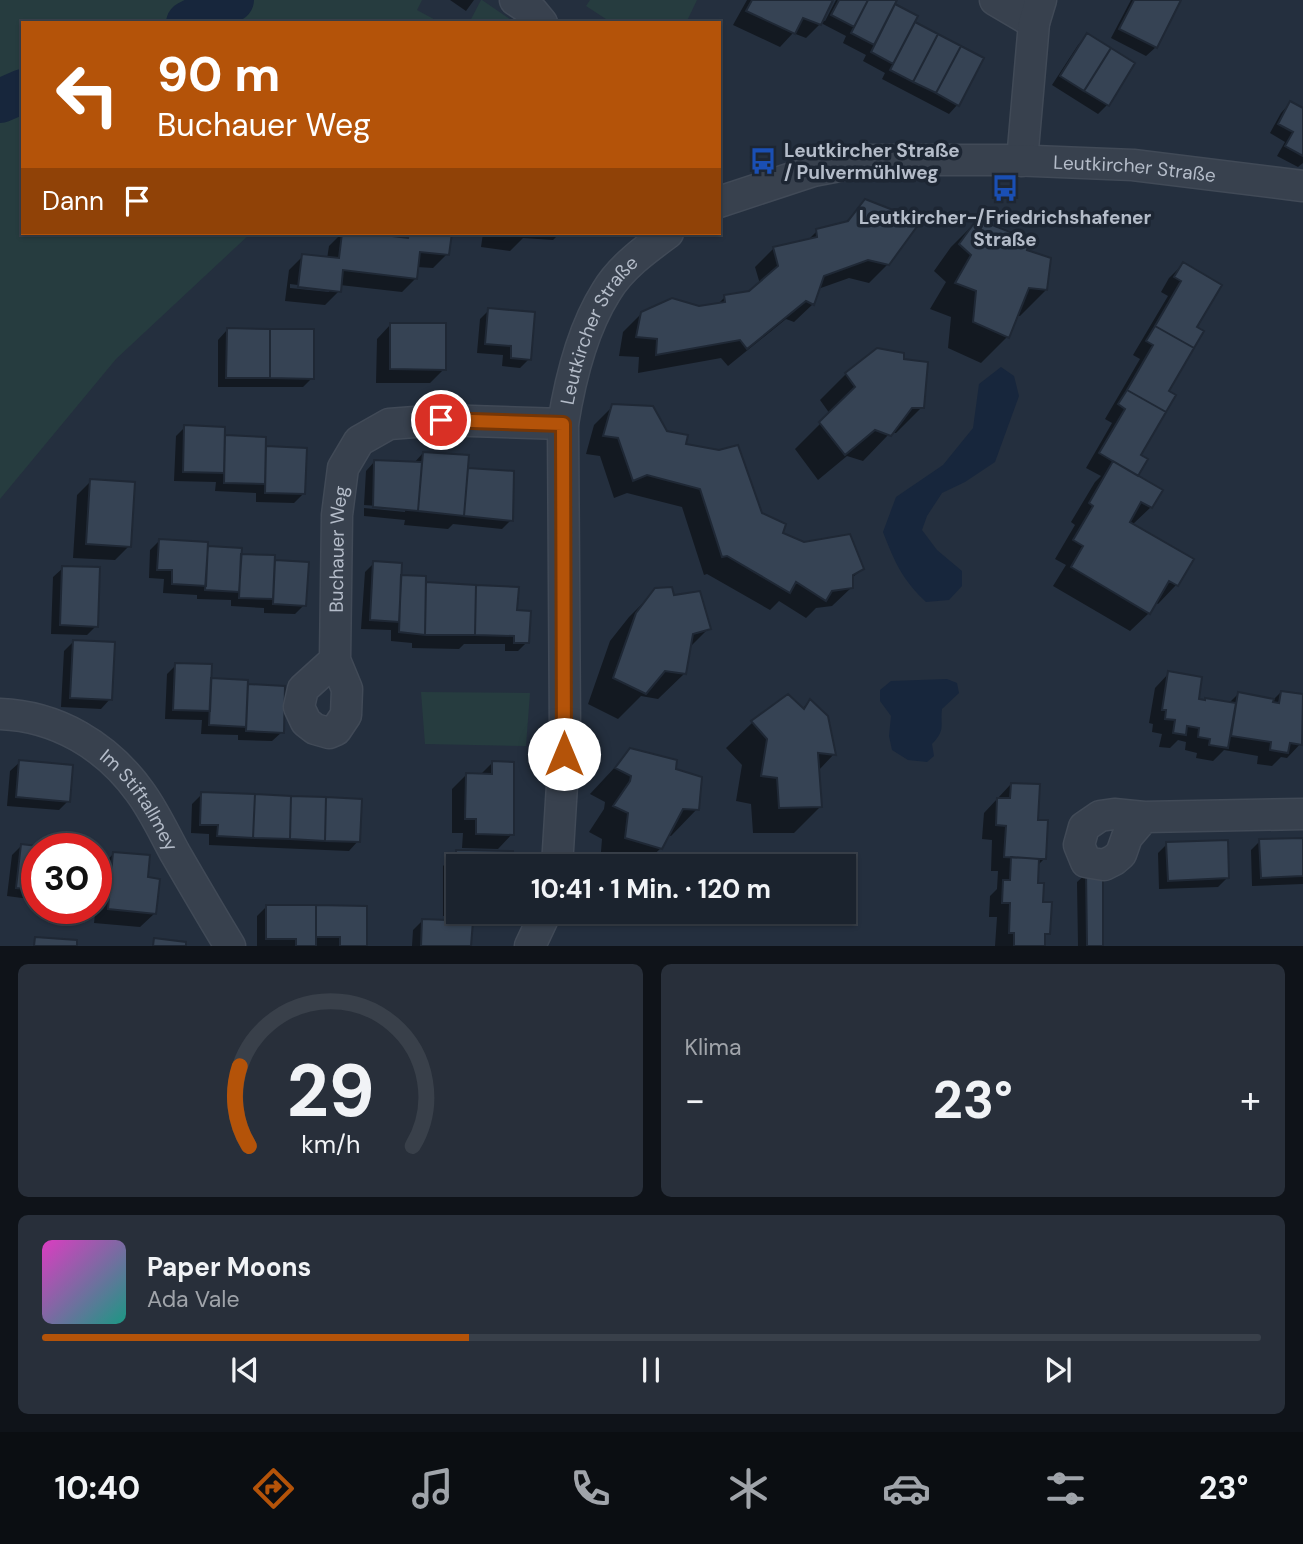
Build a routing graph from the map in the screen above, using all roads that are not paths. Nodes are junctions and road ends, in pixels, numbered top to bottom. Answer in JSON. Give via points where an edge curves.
{"nodes":[{"id":1,"x":515,"y":0,"type":"edge"},
{"id":2,"x":995,"y":0,"type":"edge"},
{"id":3,"x":1038,"y":11,"type":"edge"},
{"id":4,"x":540,"y":21,"type":"edge"},
{"id":5,"x":1022,"y":160,"type":"junction"},
{"id":6,"x":1303,"y":186,"type":"edge"},
{"id":7,"x":721,"y":201,"type":"edge"},
{"id":8,"x":665,"y":235,"type":"edge"},
{"id":9,"x":563,"y":424,"type":"junction"},
{"id":10,"x":335,"y":660,"type":"dead end"},
{"id":11,"x":0,"y":714,"type":"edge"},
{"id":12,"x":1303,"y":814,"type":"edge"},
{"id":13,"x":1143,"y":817,"type":"dead end"},
{"id":14,"x":558,"y":854,"type":"edge"},
{"id":15,"x":540,"y":924,"type":"edge"},
{"id":16,"x":230,"y":946,"type":"edge"},
{"id":17,"x":530,"y":946,"type":"edge"}],
"edges":[{"from":1,"to":4,"type":"street"},
{"from":2,"to":3,"type":"street"},
{"from":3,"to":5,"type":"street"},
{"from":5,"to":6,"type":"street","name":"Leutkircher Straße","via":[[1132,165]]},
{"from":5,"to":7,"type":"street","name":"Leutkircher Straße","via":[[871,160],[813,171]]},
{"from":8,"to":9,"type":"street","name":"Leutkircher Straße","via":[[629,264],[606,291],[569,383]]},
{"from":9,"to":10,"type":"street","name":"Buchauer Weg","via":[[389,424],[359,441],[343,468],[337,515]]},
{"from":9,"to":14,"type":"street","name":"Leutkircher Straße","via":[[565,736]]},
{"from":11,"to":16,"type":"street","name":"Im Stiftallmey","via":[[51,723],[89,742],[118,765],[141,794]]},
{"from":12,"to":13,"type":"street"},
{"from":15,"to":17,"type":"street"}]}
